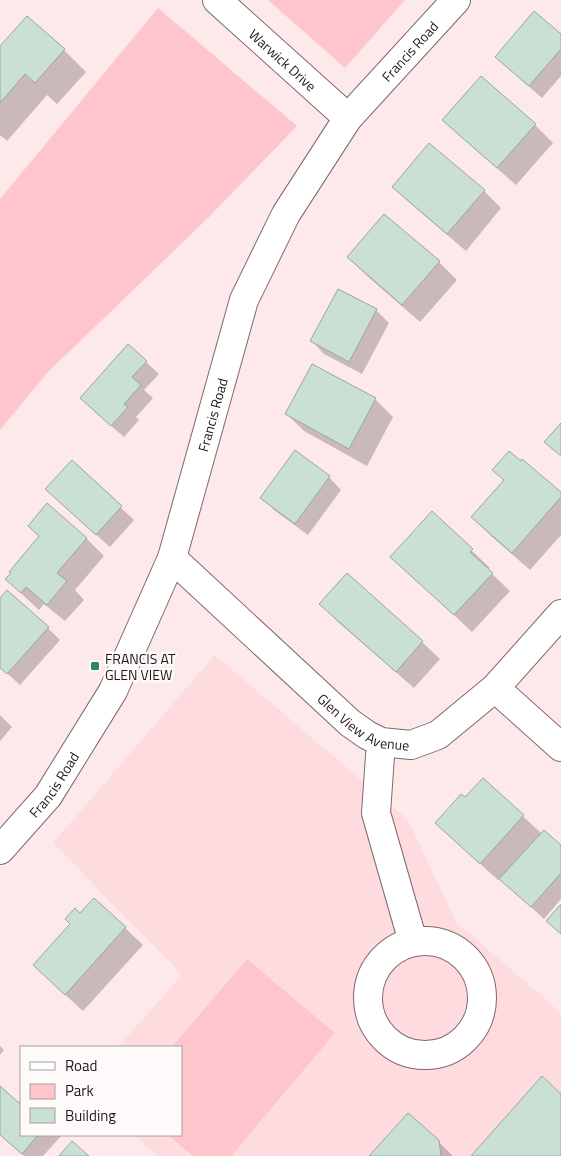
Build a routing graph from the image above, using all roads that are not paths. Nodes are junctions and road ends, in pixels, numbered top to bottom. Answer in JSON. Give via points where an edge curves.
{"nodes":[{"id":1,"x":218,"y":0,"type":"edge"},
{"id":2,"x":456,"y":0,"type":"edge"},
{"id":3,"x":348,"y":118,"type":"junction"},
{"id":4,"x":172,"y":558,"type":"junction"},
{"id":5,"x":561,"y":614,"type":"edge"},
{"id":6,"x":495,"y":688,"type":"junction"},
{"id":7,"x":381,"y":742,"type":"junction"},
{"id":8,"x":561,"y":747,"type":"edge"},
{"id":9,"x":0,"y":850,"type":"edge"},
{"id":10,"x":413,"y":942,"type":"junction"}],
"edges":[{"from":1,"to":3,"type":"street","name":"Warwick Drive"},
{"from":2,"to":3,"type":"street","name":"Francis Road"},
{"from":3,"to":4,"type":"street","name":"Francis Road","via":[[286,214],[244,300]]},
{"from":4,"to":7,"type":"street","name":"Glen View Avenue","via":[[350,723]]},
{"from":4,"to":9,"type":"street","name":"Francis Road","via":[[113,691],[48,796]]},
{"from":5,"to":6,"type":"street","name":"Glen View Avenue"},
{"from":6,"to":7,"type":"street","name":"Glen View Avenue","via":[[438,735],[412,745]]},
{"from":6,"to":8,"type":"street"},
{"from":7,"to":10,"type":"street","via":[[376,813]]},
{"from":10,"to":10,"type":"street","via":[[438,942],[461,954],[477,974],[482,999],[477,1024],[461,1044],[437,1054],[412,1054],[389,1043],[373,1023],[368,998],[374,973],[389,953]]}]}
